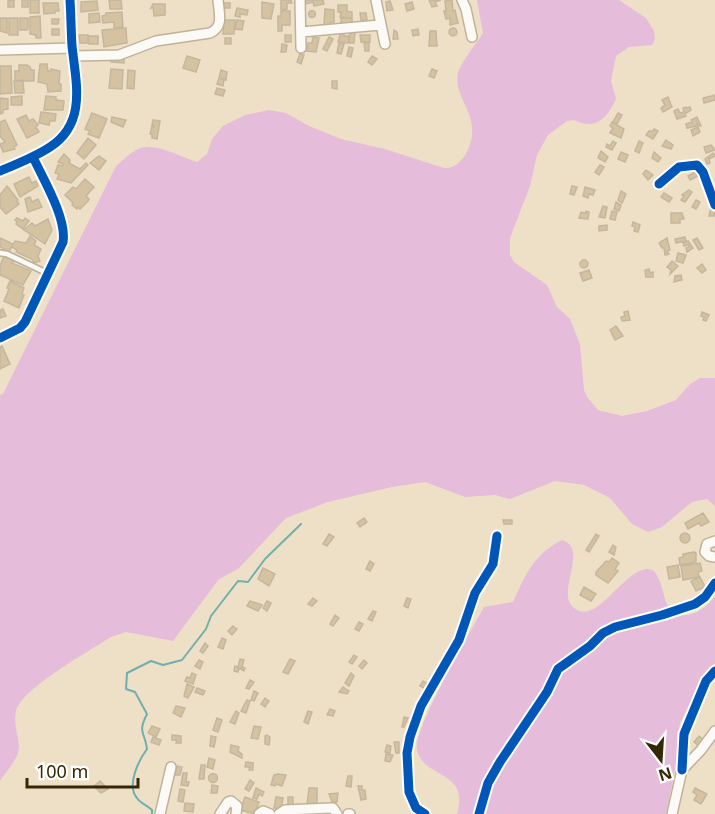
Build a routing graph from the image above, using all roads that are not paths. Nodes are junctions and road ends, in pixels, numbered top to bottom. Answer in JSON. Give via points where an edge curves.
{"nodes":[{"id":1,"x":70,"y":0,"type":"edge"},
{"id":2,"x":218,"y":0,"type":"edge"},
{"id":3,"x":300,"y":0,"type":"edge"},
{"id":4,"x":376,"y":0,"type":"edge"},
{"id":5,"x":462,"y":0,"type":"edge"},
{"id":6,"x":380,"y":25,"type":"junction"},
{"id":7,"x":301,"y":32,"type":"junction"},
{"id":8,"x":472,"y":37,"type":"dead end"},
{"id":9,"x":385,"y":44,"type":"dead end"},
{"id":10,"x":301,"y":48,"type":"dead end"},
{"id":11,"x":0,"y":50,"type":"edge"},
{"id":12,"x":73,"y":52,"type":"junction"},
{"id":13,"x":33,"y":157,"type":"junction"},
{"id":14,"x":0,"y":171,"type":"edge"},
{"id":15,"x":658,"y":184,"type":"dead end"},
{"id":16,"x":715,"y":205,"type":"edge"},
{"id":17,"x":0,"y":253,"type":"edge"},
{"id":18,"x":49,"y":274,"type":"junction"},
{"id":19,"x":0,"y":338,"type":"edge"},
{"id":20,"x":497,"y":536,"type":"dead end"},
{"id":21,"x":715,"y":541,"type":"edge"},
{"id":22,"x":715,"y":557,"type":"edge"},
{"id":23,"x":715,"y":583,"type":"edge"},
{"id":24,"x":715,"y":672,"type":"edge"},
{"id":25,"x":715,"y":731,"type":"edge"},
{"id":26,"x":171,"y":767,"type":"dead end"},
{"id":27,"x":682,"y":770,"type":"junction"},
{"id":28,"x":160,"y":814,"type":"edge"},
{"id":29,"x":220,"y":814,"type":"edge"},
{"id":30,"x":236,"y":814,"type":"edge"},
{"id":31,"x":260,"y":814,"type":"edge"},
{"id":32,"x":270,"y":814,"type":"edge"},
{"id":33,"x":279,"y":814,"type":"edge"},
{"id":34,"x":337,"y":814,"type":"edge"},
{"id":35,"x":425,"y":814,"type":"edge"},
{"id":36,"x":479,"y":814,"type":"edge"},
{"id":37,"x":672,"y":814,"type":"edge"}],
"edges":[{"from":1,"to":12,"type":"street"},
{"from":2,"to":12,"type":"street","via":[[219,25],[214,31],[156,41],[119,55]]},
{"from":3,"to":7,"type":"street"},
{"from":4,"to":6,"type":"street"},
{"from":5,"to":8,"type":"street"},
{"from":6,"to":7,"type":"street"},
{"from":6,"to":9,"type":"street"},
{"from":7,"to":10,"type":"street"},
{"from":11,"to":12,"type":"street"},
{"from":12,"to":13,"type":"street","via":[[78,94],[73,120],[58,140]]},
{"from":13,"to":14,"type":"street"},
{"from":13,"to":18,"type":"street","via":[[64,228],[63,242]]},
{"from":15,"to":16,"type":"street","via":[[679,167],[697,165]]},
{"from":17,"to":18,"type":"lane"},
{"from":18,"to":19,"type":"street","via":[[26,322]]},
{"from":20,"to":35,"type":"street","via":[[493,564],[475,594],[459,640],[421,706],[410,737],[409,792],[416,808]]},
{"from":21,"to":22,"type":"street","via":[[705,549],[706,555]]},
{"from":23,"to":36,"type":"street","via":[[694,604],[603,633],[558,669],[488,783]]},
{"from":24,"to":27,"type":"street","via":[[706,681],[684,734]]},
{"from":25,"to":27,"type":"street"},
{"from":26,"to":28,"type":"street"},
{"from":27,"to":37,"type":"street"},
{"from":29,"to":30,"type":"street","via":[[231,801],[237,806]]},
{"from":31,"to":32,"type":"street"},
{"from":33,"to":34,"type":"street","via":[[285,810],[333,808]]}]}
